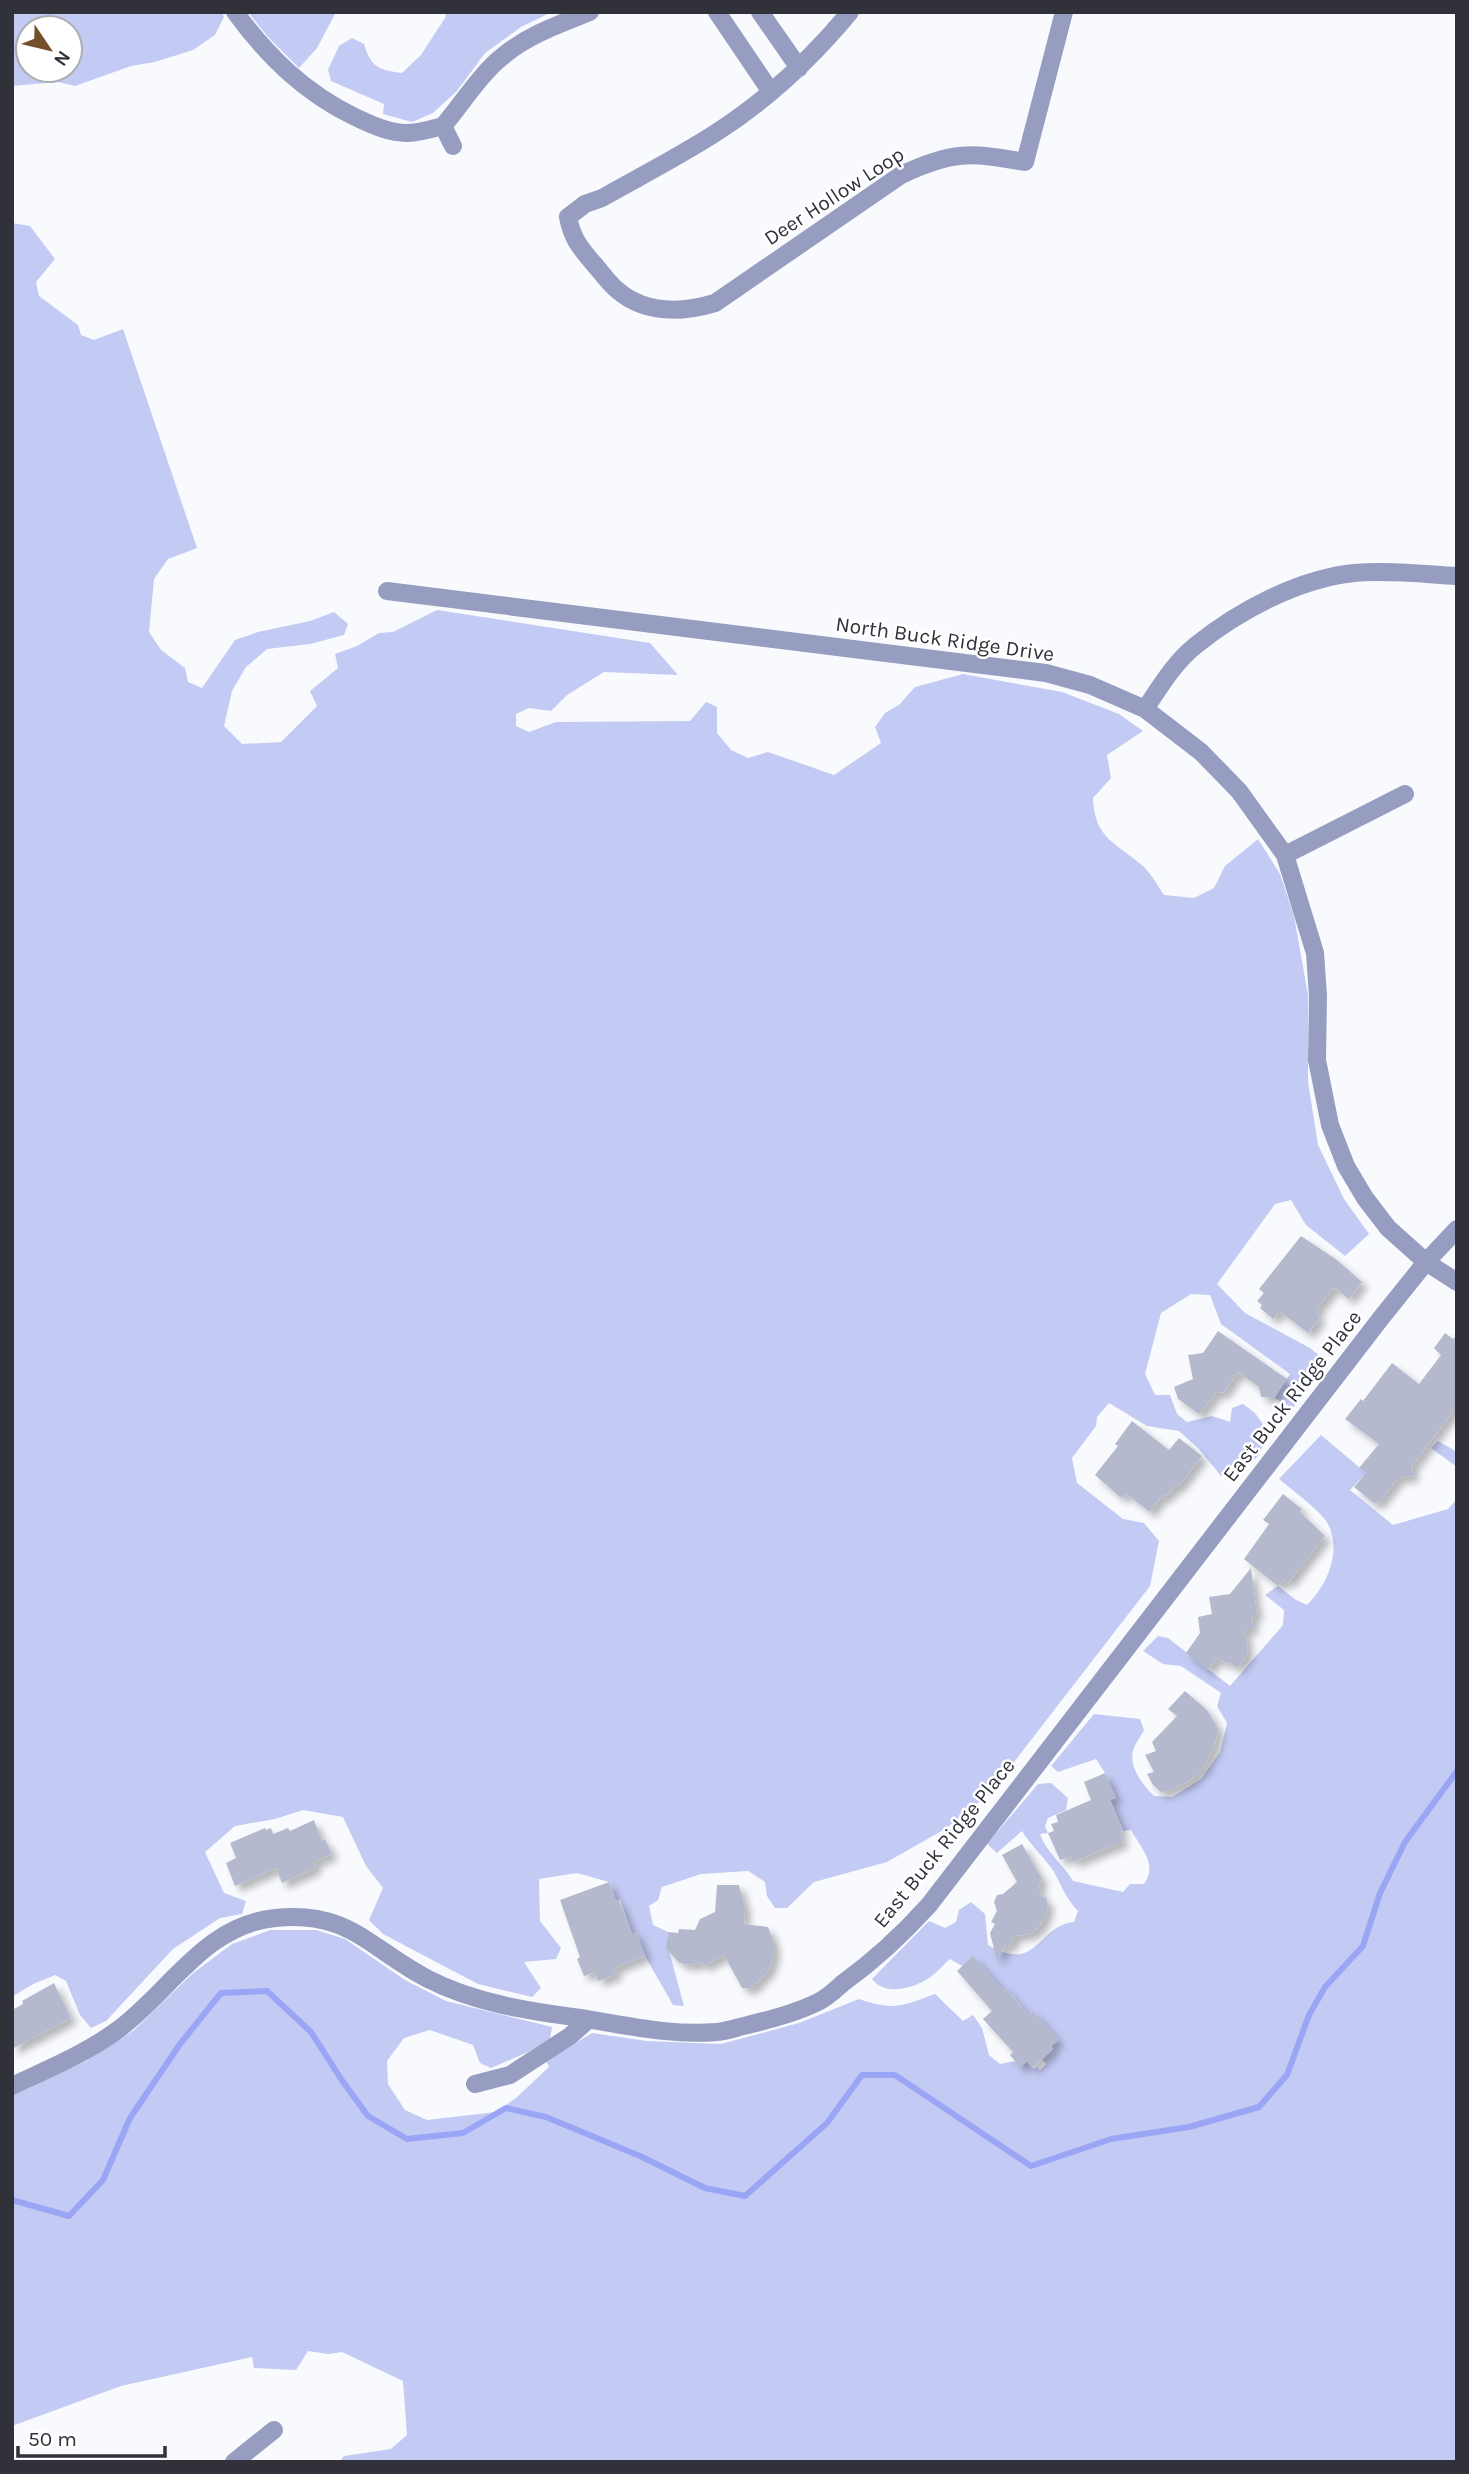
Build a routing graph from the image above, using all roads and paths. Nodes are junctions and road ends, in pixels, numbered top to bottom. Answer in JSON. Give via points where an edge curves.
{"nodes":[{"id":1,"x":235,"y":12,"type":"edge"},
{"id":2,"x":590,"y":12,"type":"edge"},
{"id":3,"x":717,"y":12,"type":"edge"},
{"id":4,"x":760,"y":12,"type":"edge"},
{"id":5,"x":850,"y":12,"type":"edge"},
{"id":6,"x":1064,"y":12,"type":"edge"},
{"id":7,"x":799,"y":68,"type":"junction"},
{"id":8,"x":771,"y":92,"type":"junction"},
{"id":9,"x":443,"y":126,"type":"junction"},
{"id":10,"x":453,"y":146,"type":"dead end"},
{"id":11,"x":1456,"y":576,"type":"edge"},
{"id":12,"x":387,"y":591,"type":"dead end"},
{"id":13,"x":1145,"y":709,"type":"junction"},
{"id":14,"x":1405,"y":794,"type":"dead end"},
{"id":15,"x":1284,"y":855,"type":"junction"},
{"id":16,"x":1457,"y":1229,"type":"edge"},
{"id":17,"x":1426,"y":1262,"type":"junction"},
{"id":18,"x":1457,"y":1282,"type":"edge"},
{"id":19,"x":588,"y":2020,"type":"junction"},
{"id":20,"x":475,"y":2084,"type":"dead end"},
{"id":21,"x":12,"y":2086,"type":"edge"},
{"id":22,"x":274,"y":2430,"type":"dead end"},
{"id":23,"x":234,"y":2462,"type":"edge"}],
"edges":[{"from":1,"to":9,"type":"street","via":[[275,62],[341,110],[397,132],[419,133]]},
{"from":2,"to":9,"type":"street","via":[[548,29],[502,56]]},
{"from":3,"to":8,"type":"street"},
{"from":4,"to":7,"type":"street"},
{"from":5,"to":7,"type":"street"},
{"from":6,"to":8,"type":"street","name":"Deer Hollow Loop","via":[[1025,162],[982,154],[934,160],[901,175],[715,303],[696,309],[650,307],[616,289],[571,234],[568,217],[714,134]]},
{"from":7,"to":8,"type":"street"},
{"from":9,"to":10,"type":"street"},
{"from":11,"to":13,"type":"street","via":[[1354,573],[1315,581],[1264,602],[1193,647]]},
{"from":12,"to":13,"type":"street","name":"North Buck Ridge Drive","via":[[1046,673],[1090,685]]},
{"from":13,"to":15,"type":"street","name":"North Buck Ridge Drive","via":[[1201,752],[1239,791]]},
{"from":14,"to":15,"type":"street"},
{"from":15,"to":17,"type":"street","name":"North Buck Ridge Drive","via":[[1315,953],[1317,1060],[1330,1125],[1346,1167],[1365,1198],[1388,1228]]},
{"from":16,"to":17,"type":"street","name":"East Buck Ridge Place"},
{"from":17,"to":18,"type":"street","name":"North Buck Ridge Drive"},
{"from":17,"to":19,"type":"street","name":"East Buck Ridge Place","via":[[899,1939],[819,2002],[775,2019],[717,2032],[650,2030]]},
{"from":19,"to":20,"type":"street","via":[[509,2075]]},
{"from":19,"to":21,"type":"street","name":"East Buck Ridge Place","via":[[521,2010],[459,1993],[426,1978],[353,1930],[306,1916],[273,1918],[247,1924],[205,1947],[119,2029]]},
{"from":22,"to":23,"type":"street"}]}
